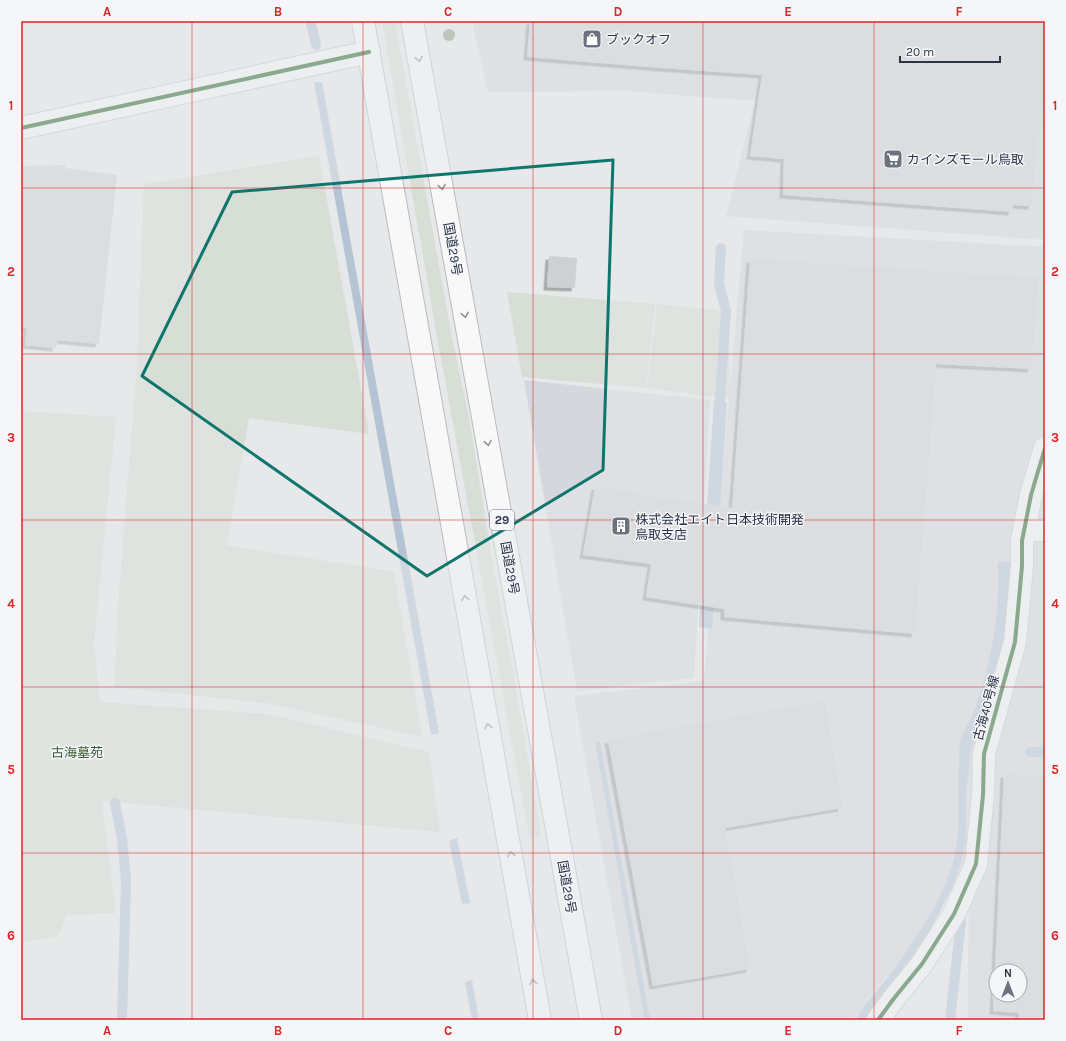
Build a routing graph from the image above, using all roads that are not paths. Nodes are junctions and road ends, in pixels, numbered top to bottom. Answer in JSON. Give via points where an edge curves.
{"nodes":[{"id":1,"x":363,"y":21,"type":"edge"},
{"id":2,"x":412,"y":21,"type":"edge"},
{"id":3,"x":369,"y":52,"type":"junction"},
{"id":4,"x":21,"y":128,"type":"edge"},
{"id":5,"x":1045,"y":448,"type":"edge"},
{"id":6,"x":1035,"y":530,"type":"edge"},
{"id":7,"x":540,"y":1020,"type":"edge"},
{"id":8,"x":591,"y":1020,"type":"edge"},
{"id":9,"x":878,"y":1020,"type":"edge"}],
"edges":[{"from":1,"to":3,"type":"highway"},
{"from":2,"to":8,"type":"highway","name":"国道29号","number":"29","one_way":true},
{"from":3,"to":4,"type":"street"},
{"from":7,"to":3,"type":"highway","one_way":true},
{"from":5,"to":6,"type":"street","name":"古海40号線","via":[[1031,495]]},
{"from":6,"to":9,"type":"street","name":"古海40号線","via":[[1022,541],[1015,642],[984,754],[984,795],[976,864],[954,914],[922,964]]}]}
